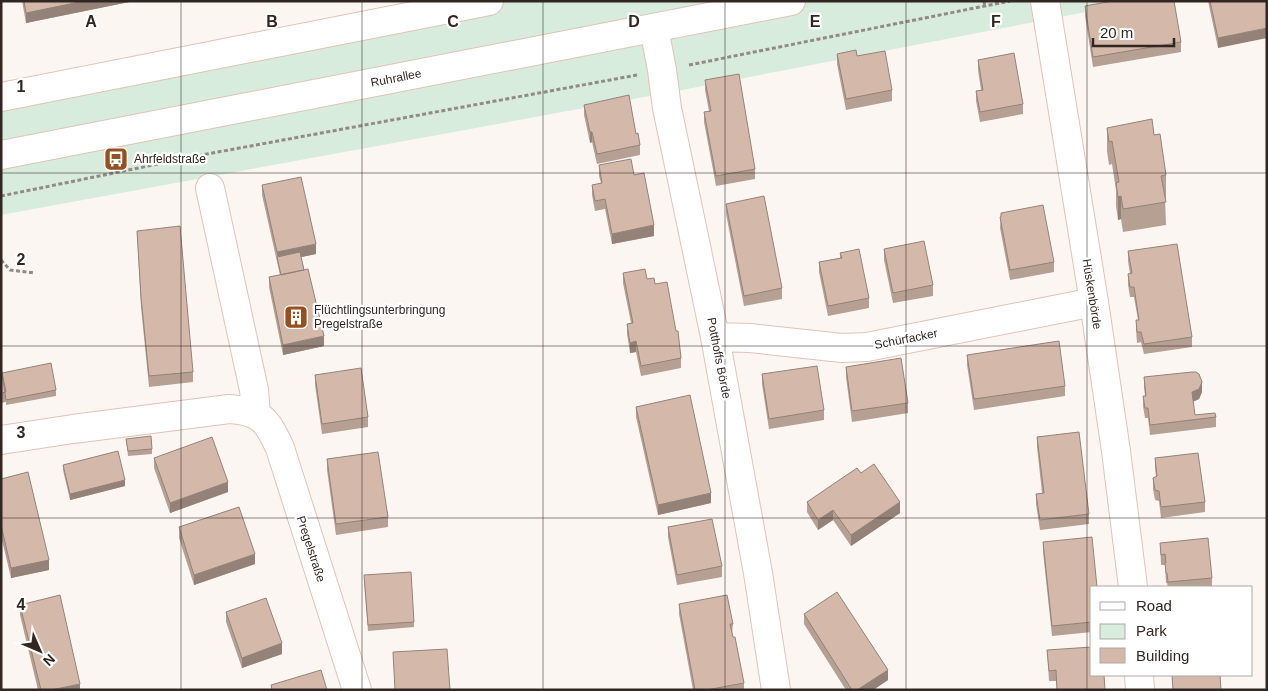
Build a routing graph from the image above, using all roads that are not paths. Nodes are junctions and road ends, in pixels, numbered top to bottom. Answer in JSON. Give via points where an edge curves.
{"nodes":[{"id":1,"x":489,"y":1,"type":"edge"},
{"id":2,"x":791,"y":1,"type":"edge"},
{"id":3,"x":1045,"y":1,"type":"edge"},
{"id":4,"x":654,"y":28,"type":"junction"},
{"id":5,"x":1,"y":97,"type":"edge"},
{"id":6,"x":1,"y":155,"type":"edge"},
{"id":7,"x":210,"y":188,"type":"dead end"},
{"id":8,"x":1094,"y":302,"type":"junction"},
{"id":9,"x":715,"y":337,"type":"junction"},
{"id":10,"x":256,"y":415,"type":"junction"},
{"id":11,"x":1,"y":440,"type":"edge"},
{"id":12,"x":1133,"y":586,"type":"edge"},
{"id":13,"x":1139,"y":676,"type":"edge"},
{"id":14,"x":356,"y":690,"type":"edge"},
{"id":15,"x":776,"y":690,"type":"edge"},
{"id":16,"x":1140,"y":690,"type":"edge"}],
"edges":[{"from":1,"to":5,"type":"street"},
{"from":2,"to":4,"type":"street","name":"Ruhrallee"},
{"from":3,"to":8,"type":"street","name":"Hüskenbörde"},
{"from":4,"to":6,"type":"street","name":"Ruhrallee"},
{"from":4,"to":9,"type":"street","name":"Potthoffs Börde","via":[[667,108]]},
{"from":7,"to":10,"type":"street","via":[[254,390]]},
{"from":8,"to":9,"type":"street","name":"Schürfacker","via":[[867,347],[842,348]]},
{"from":8,"to":12,"type":"street","name":"Hüskenbörde"},
{"from":9,"to":15,"type":"street","name":"Potthoffs Börde"},
{"from":10,"to":11,"type":"street","via":[[229,409]]},
{"from":10,"to":14,"type":"street","name":"Pregelstraße","via":[[270,427],[280,448]]},
{"from":13,"to":16,"type":"street"}]}
